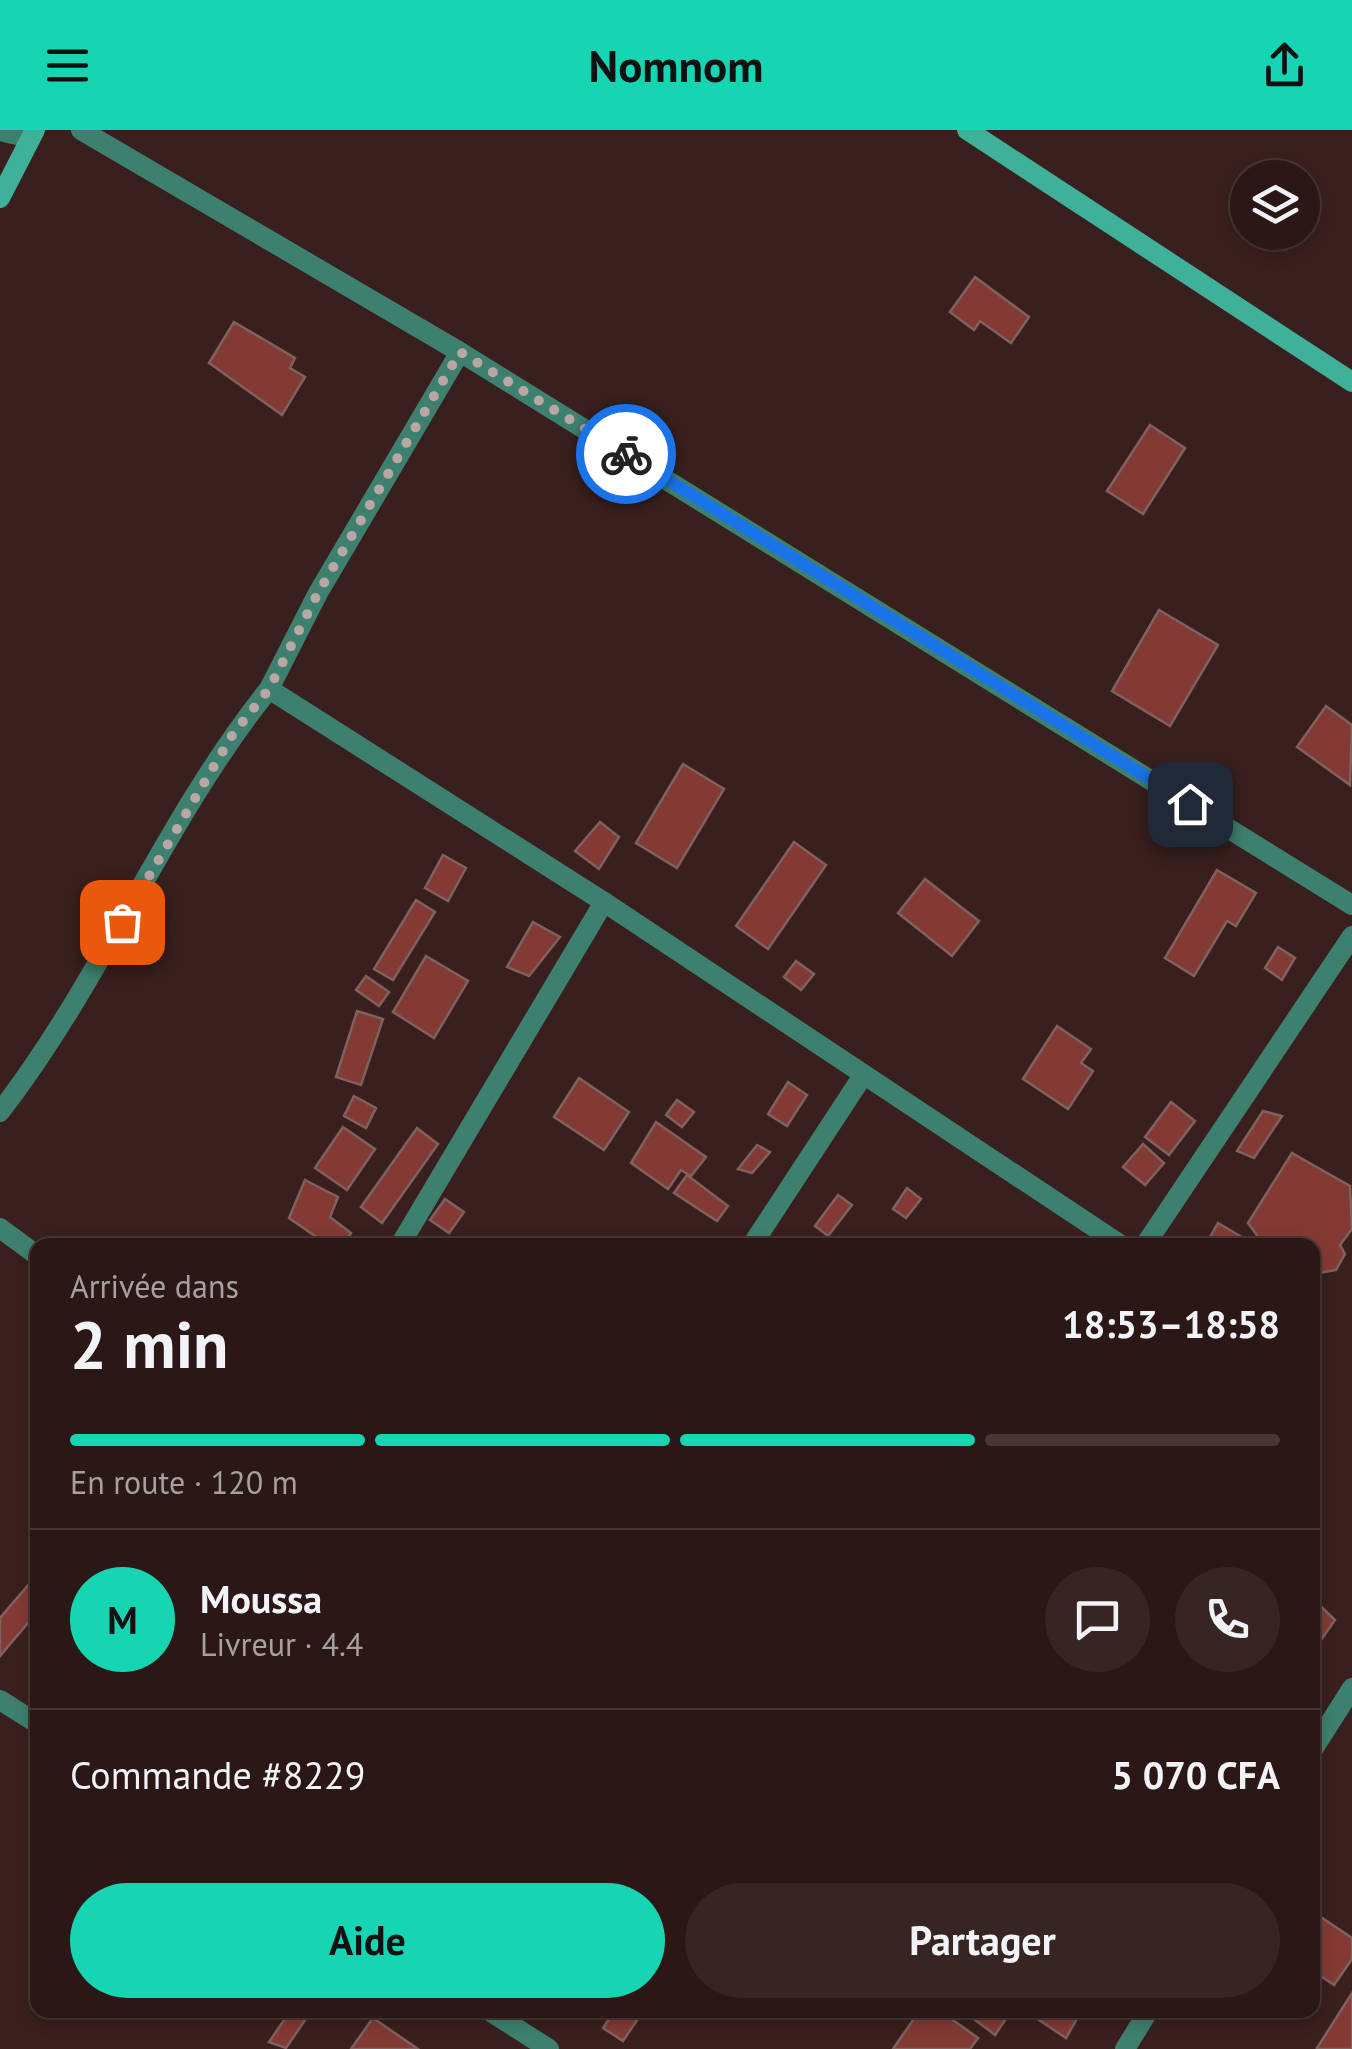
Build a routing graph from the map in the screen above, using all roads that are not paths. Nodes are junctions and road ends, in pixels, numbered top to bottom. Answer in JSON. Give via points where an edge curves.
{"nodes":[{"id":1,"x":80,"y":130,"type":"edge"},
{"id":2,"x":0,"y":132,"type":"edge"},
{"id":3,"x":977,"y":133,"type":"edge"},
{"id":4,"x":32,"y":134,"type":"edge"},
{"id":5,"x":0,"y":198,"type":"edge"},
{"id":6,"x":460,"y":352,"type":"junction"},
{"id":7,"x":1352,"y":382,"type":"edge"},
{"id":8,"x":269,"y":689,"type":"junction"},
{"id":9,"x":604,"y":902,"type":"junction"},
{"id":10,"x":1352,"y":905,"type":"edge"},
{"id":11,"x":1352,"y":936,"type":"edge"},
{"id":12,"x":862,"y":1077,"type":"junction"},
{"id":13,"x":0,"y":1112,"type":"edge"},
{"id":14,"x":0,"y":1228,"type":"edge"},
{"id":15,"x":404,"y":1238,"type":"edge"},
{"id":16,"x":757,"y":1238,"type":"edge"},
{"id":17,"x":1110,"y":1238,"type":"edge"},
{"id":18,"x":1150,"y":1238,"type":"edge"},
{"id":19,"x":30,"y":1250,"type":"edge"},
{"id":20,"x":1352,"y":1688,"type":"edge"},
{"id":21,"x":0,"y":1700,"type":"edge"},
{"id":22,"x":30,"y":1719,"type":"edge"},
{"id":23,"x":1320,"y":1738,"type":"edge"},
{"id":24,"x":501,"y":2018,"type":"edge"},
{"id":25,"x":1144,"y":2018,"type":"edge"},
{"id":26,"x":549,"y":2049,"type":"edge"},
{"id":27,"x":1125,"y":2049,"type":"edge"}],
"edges":[{"from":1,"to":6,"type":"street"},
{"from":2,"to":4,"type":"lane"},
{"from":3,"to":7,"type":"street"},
{"from":4,"to":5,"type":"street"},
{"from":6,"to":8,"type":"street"},
{"from":6,"to":10,"type":"street"},
{"from":8,"to":9,"type":"street"},
{"from":8,"to":13,"type":"street","via":[[159,853],[85,991]]},
{"from":9,"to":12,"type":"street"},
{"from":9,"to":15,"type":"street"},
{"from":11,"to":18,"type":"street"},
{"from":12,"to":16,"type":"street"},
{"from":12,"to":17,"type":"street"},
{"from":14,"to":19,"type":"street"},
{"from":20,"to":23,"type":"street"},
{"from":21,"to":22,"type":"street"},
{"from":24,"to":26,"type":"street"},
{"from":25,"to":27,"type":"street"}]}
